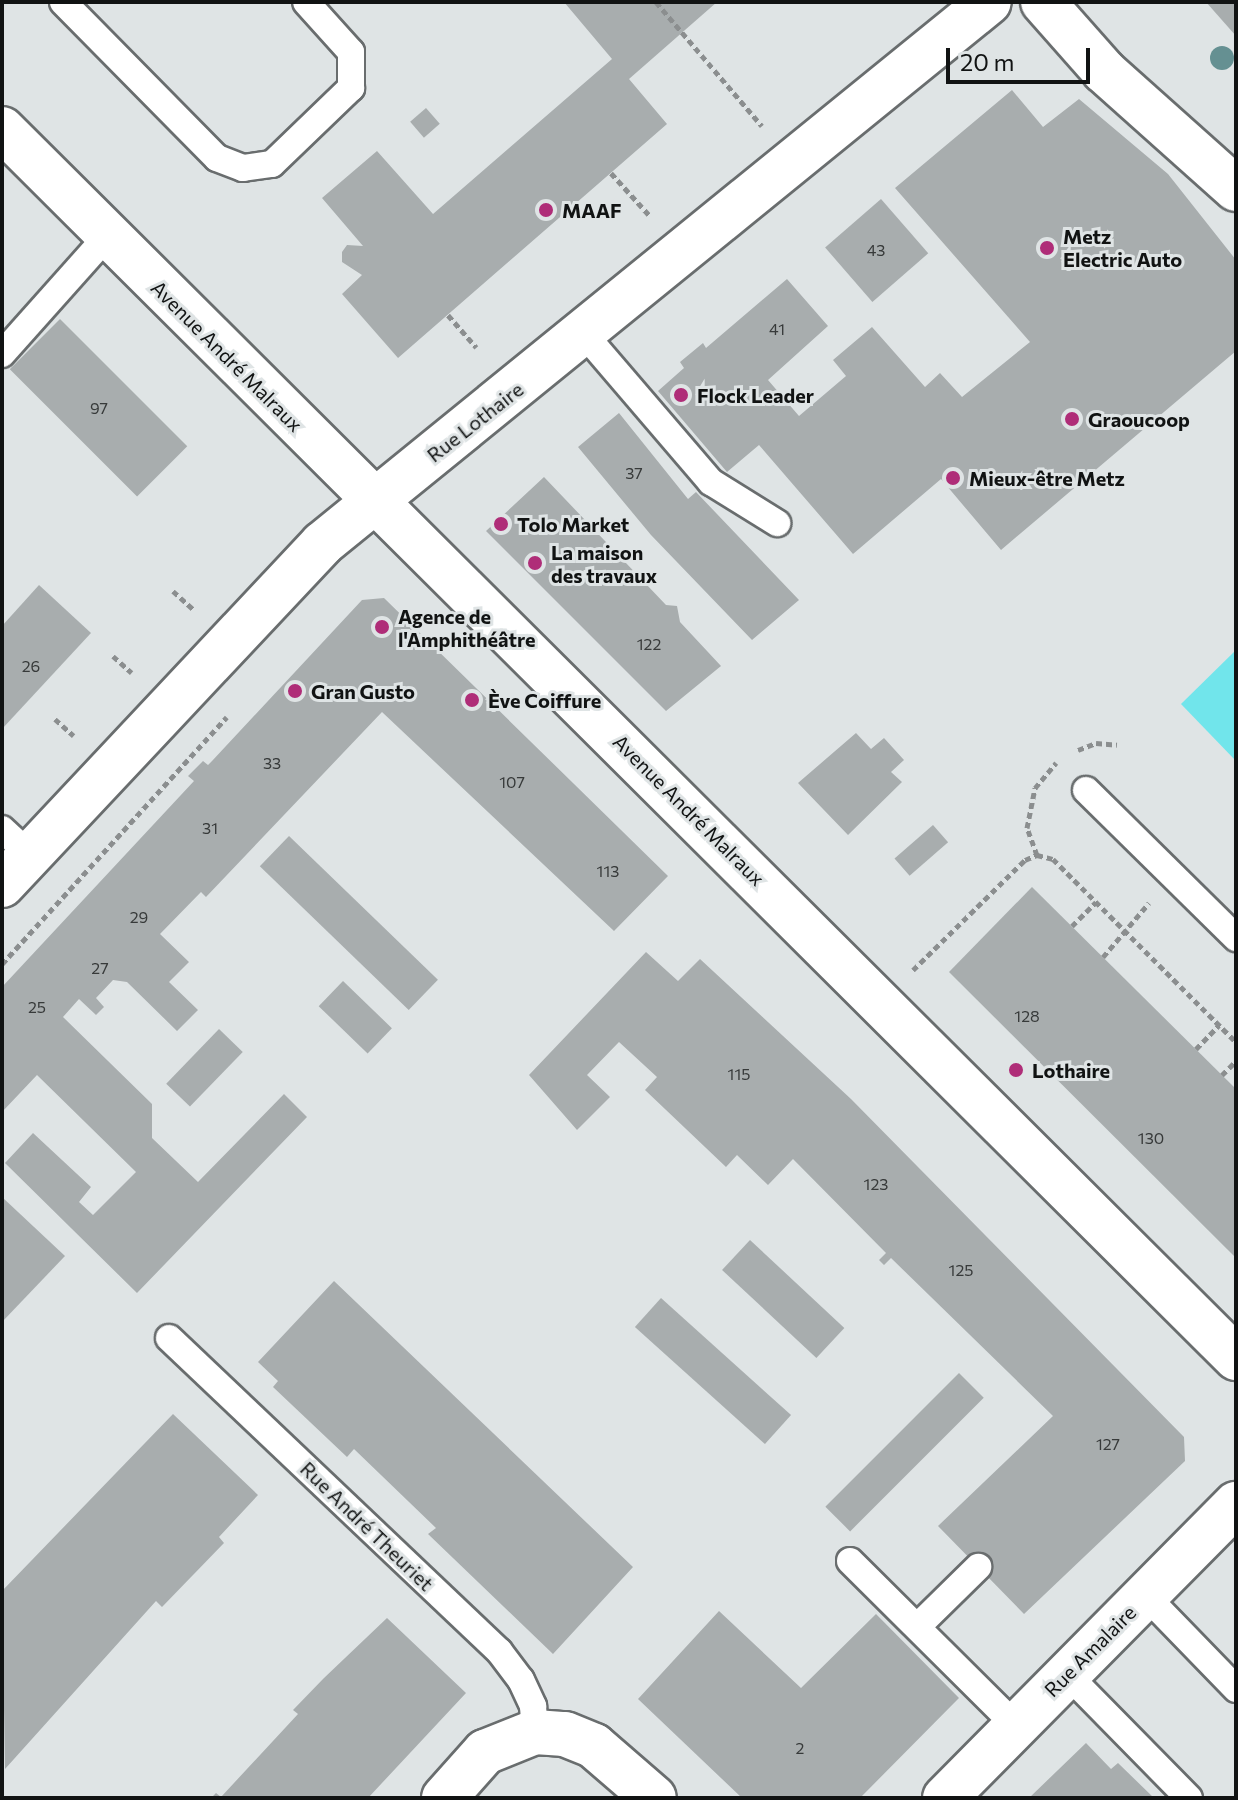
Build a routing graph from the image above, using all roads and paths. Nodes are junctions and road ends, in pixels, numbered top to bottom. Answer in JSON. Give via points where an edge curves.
{"nodes":[{"id":1,"x":63,"y":2,"type":"edge"},
{"id":2,"x":306,"y":2,"type":"edge"},
{"id":3,"x":656,"y":2,"type":"edge"},
{"id":4,"x":989,"y":2,"type":"edge"},
{"id":5,"x":1043,"y":2,"type":"edge"},
{"id":6,"x":762,"y":127,"type":"dead end"},
{"id":7,"x":2,"y":129,"type":"edge"},
{"id":8,"x":611,"y":173,"type":"dead end"},
{"id":9,"x":1236,"y":189,"type":"edge"},
{"id":10,"x":650,"y":216,"type":"dead end"},
{"id":11,"x":107,"y":236,"type":"junction"},
{"id":12,"x":448,"y":315,"type":"dead end"},
{"id":13,"x":585,"y":335,"type":"junction"},
{"id":14,"x":476,"y":347,"type":"dead end"},
{"id":15,"x":2,"y":354,"type":"edge"},
{"id":16,"x":374,"y":500,"type":"junction"},
{"id":17,"x":777,"y":523,"type":"dead end"},
{"id":18,"x":173,"y":591,"type":"dead end"},
{"id":19,"x":193,"y":609,"type":"dead end"},
{"id":20,"x":113,"y":656,"type":"dead end"},
{"id":21,"x":132,"y":673,"type":"dead end"},
{"id":22,"x":55,"y":719,"type":"dead end"},
{"id":23,"x":225,"y":722,"type":"dead end"},
{"id":24,"x":74,"y":736,"type":"dead end"},
{"id":25,"x":1086,"y":790,"type":"dead end"},
{"id":26,"x":11,"y":857,"type":"edge"},
{"id":27,"x":1175,"y":877,"type":"junction"},
{"id":28,"x":1096,"y":902,"type":"junction"},
{"id":29,"x":1072,"y":926,"type":"dead end"},
{"id":30,"x":1123,"y":929,"type":"junction"},
{"id":31,"x":1236,"y":938,"type":"edge"},
{"id":32,"x":1103,"y":957,"type":"dead end"},
{"id":33,"x":2,"y":964,"type":"edge"},
{"id":34,"x":881,"y":1002,"type":"junction"},
{"id":35,"x":1219,"y":1025,"type":"junction"},
{"id":36,"x":1236,"y":1042,"type":"edge"},
{"id":37,"x":1196,"y":1049,"type":"dead end"},
{"id":38,"x":1236,"y":1061,"type":"edge"},
{"id":39,"x":1222,"y":1075,"type":"dead end"},
{"id":40,"x":169,"y":1338,"type":"dead end"},
{"id":41,"x":1236,"y":1358,"type":"edge"},
{"id":42,"x":1236,"y":1504,"type":"edge"},
{"id":43,"x":850,"y":1561,"type":"dead end"},
{"id":44,"x":978,"y":1567,"type":"dead end"},
{"id":45,"x":1145,"y":1595,"type":"junction"},
{"id":46,"x":917,"y":1627,"type":"junction"},
{"id":47,"x":1067,"y":1674,"type":"junction"},
{"id":48,"x":1236,"y":1689,"type":"edge"},
{"id":49,"x":1015,"y":1725,"type":"junction"},
{"id":50,"x":535,"y":1732,"type":"junction"},
{"id":51,"x":444,"y":1798,"type":"edge"},
{"id":52,"x":654,"y":1798,"type":"edge"},
{"id":53,"x":945,"y":1798,"type":"edge"},
{"id":54,"x":1189,"y":1798,"type":"edge"}],
"edges":[{"from":1,"to":2,"type":"lane","via":[[217,158],[243,168],[272,164],[351,88],[351,52]]},
{"from":3,"to":6,"type":"path"},
{"from":4,"to":13,"type":"street","name":"Rue Lothaire"},
{"from":5,"to":9,"type":"street","via":[[1104,71]]},
{"from":7,"to":11,"type":"street","name":"Avenue André Malraux"},
{"from":8,"to":10,"type":"path"},
{"from":11,"to":15,"type":"lane"},
{"from":11,"to":16,"type":"street","name":"Avenue André Malraux"},
{"from":12,"to":14,"type":"path"},
{"from":13,"to":16,"type":"street","name":"Rue Lothaire"},
{"from":13,"to":17,"type":"lane","via":[[711,482]]},
{"from":16,"to":26,"type":"street","name":"Rue Lothaire","via":[[322,544]]},
{"from":16,"to":34,"type":"street","name":"Avenue André Malraux"},
{"from":18,"to":19,"type":"path"},
{"from":20,"to":21,"type":"path"},
{"from":22,"to":24,"type":"path"},
{"from":23,"to":33,"type":"path"},
{"from":25,"to":27,"type":"lane"},
{"from":27,"to":30,"type":"path"},
{"from":27,"to":31,"type":"lane"},
{"from":28,"to":29,"type":"path"},
{"from":28,"to":30,"type":"path"},
{"from":28,"to":34,"type":"path","via":[[1053,859],[1037,855],[1025,860]]},
{"from":30,"to":32,"type":"path"},
{"from":30,"to":35,"type":"path"},
{"from":34,"to":41,"type":"street","name":"Avenue André Malraux"},
{"from":35,"to":36,"type":"path"},
{"from":35,"to":37,"type":"path"},
{"from":38,"to":39,"type":"path"},
{"from":40,"to":50,"type":"lane","name":"Rue André Theuriet","via":[[499,1651],[533,1706]]},
{"from":42,"to":45,"type":"street","name":"Rue Amalaire"},
{"from":43,"to":46,"type":"lane"},
{"from":44,"to":46,"type":"lane"},
{"from":45,"to":47,"type":"street","name":"Rue Amalaire"},
{"from":45,"to":48,"type":"lane"},
{"from":46,"to":49,"type":"lane"},
{"from":47,"to":49,"type":"street","name":"Rue Amalaire"},
{"from":47,"to":54,"type":"lane"},
{"from":49,"to":53,"type":"street","name":"Rue Amalaire"},
{"from":50,"to":51,"type":"street","via":[[485,1752]]},
{"from":50,"to":52,"type":"street","via":[[565,1734],[594,1746]]}]}
